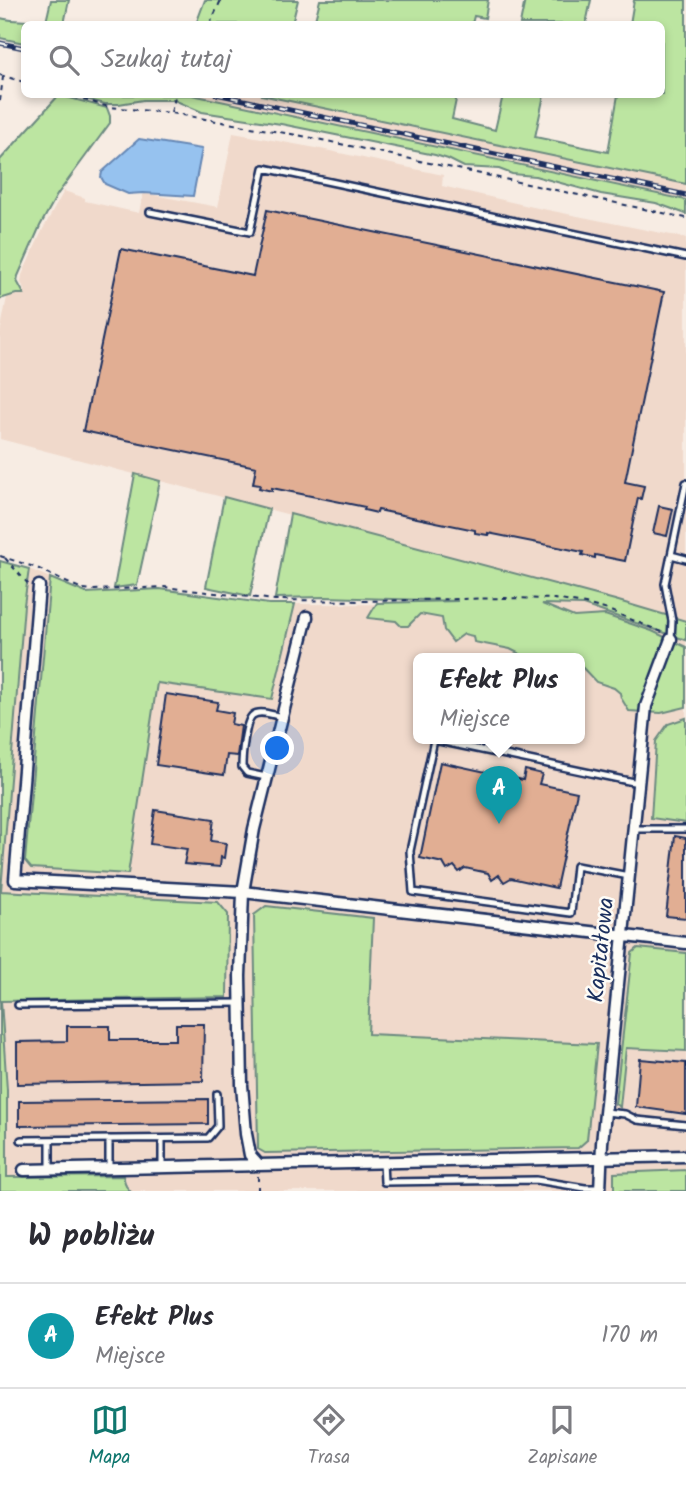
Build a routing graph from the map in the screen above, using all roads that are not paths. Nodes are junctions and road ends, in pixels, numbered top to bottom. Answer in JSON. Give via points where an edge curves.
{"nodes":[{"id":1,"x":150,"y":212,"type":"dead end"},
{"id":2,"x":686,"y":257,"type":"edge"},
{"id":3,"x":686,"y":483,"type":"edge"},
{"id":4,"x":671,"y":555,"type":"junction"},
{"id":5,"x":686,"y":559,"type":"edge"},
{"id":6,"x":39,"y":588,"type":"road end"},
{"id":7,"x":307,"y":617,"type":"dead end"},
{"id":8,"x":672,"y":637,"type":"joint"},
{"id":9,"x":282,"y":717,"type":"junction"},
{"id":10,"x":432,"y":744,"type":"edge"},
{"id":11,"x":452,"y":744,"type":"edge"},
{"id":12,"x":267,"y":777,"type":"junction"},
{"id":13,"x":638,"y":783,"type":"junction"},
{"id":14,"x":634,"y":829,"type":"junction"},
{"id":15,"x":686,"y":829,"type":"edge"},
{"id":16,"x":629,"y":876,"type":"junction"},
{"id":17,"x":243,"y":892,"type":"junction"},
{"id":18,"x":623,"y":936,"type":"junction"},
{"id":19,"x":686,"y":943,"type":"edge"},
{"id":20,"x":240,"y":1003,"type":"junction"},
{"id":21,"x":18,"y":1005,"type":"dead end"},
{"id":22,"x":217,"y":1094,"type":"dead end"},
{"id":23,"x":605,"y":1112,"type":"junction"},
{"id":24,"x":686,"y":1125,"type":"edge"},
{"id":25,"x":109,"y":1139,"type":"junction"},
{"id":26,"x":162,"y":1139,"type":"junction"},
{"id":27,"x":21,"y":1140,"type":"dead end"},
{"id":28,"x":50,"y":1140,"type":"junction"},
{"id":29,"x":686,"y":1156,"type":"edge"},
{"id":30,"x":601,"y":1158,"type":"junction"},
{"id":31,"x":383,"y":1162,"type":"junction"},
{"id":32,"x":259,"y":1165,"type":"junction"},
{"id":33,"x":162,"y":1167,"type":"junction"},
{"id":34,"x":109,"y":1168,"type":"junction"},
{"id":35,"x":50,"y":1169,"type":"junction"},
{"id":36,"x":24,"y":1170,"type":"dead end"},
{"id":37,"x":600,"y":1190,"type":"edge"}],
"edges":[{"from":1,"to":2,"type":"lane","via":[[250,232],[264,168]]},
{"from":3,"to":4,"type":"lane"},
{"from":4,"to":5,"type":"lane"},
{"from":4,"to":8,"type":"lane","via":[[665,584]]},
{"from":6,"to":17,"type":"street","via":[[16,880]]},
{"from":7,"to":9,"type":"street"},
{"from":8,"to":13,"type":"street","name":"Kapitałowa","via":[[645,713]]},
{"from":9,"to":12,"type":"street"},
{"from":9,"to":12,"type":"lane","via":[[257,713],[248,722],[243,767],[247,773]]},
{"from":10,"to":16,"type":"lane","via":[[410,851],[413,892],[571,913],[576,866]]},
{"from":11,"to":13,"type":"lane"},
{"from":12,"to":17,"type":"street"},
{"from":13,"to":14,"type":"street","name":"Kapitałowa"},
{"from":14,"to":15,"type":"lane"},
{"from":14,"to":16,"type":"street","name":"Kapitałowa"},
{"from":16,"to":18,"type":"street","name":"Kapitałowa"},
{"from":17,"to":18,"type":"street"},
{"from":17,"to":20,"type":"street"},
{"from":18,"to":19,"type":"street"},
{"from":18,"to":23,"type":"street","name":"Kapitałowa"},
{"from":20,"to":21,"type":"lane"},
{"from":20,"to":32,"type":"street","via":[[246,1134],[250,1155]]},
{"from":22,"to":26,"type":"lane","via":[[218,1126],[208,1138]]},
{"from":23,"to":24,"type":"lane"},
{"from":23,"to":30,"type":"street","name":"Kapitałowa"},
{"from":25,"to":26,"type":"lane"},
{"from":25,"to":28,"type":"lane"},
{"from":25,"to":34,"type":"lane"},
{"from":26,"to":33,"type":"lane"},
{"from":27,"to":28,"type":"lane"},
{"from":28,"to":35,"type":"lane"},
{"from":29,"to":30,"type":"street"},
{"from":30,"to":31,"type":"street"},
{"from":30,"to":37,"type":"street","name":"Kapitałowa"},
{"from":31,"to":32,"type":"street"},
{"from":31,"to":37,"type":"lane","via":[[384,1182],[536,1180]]},
{"from":32,"to":33,"type":"street"},
{"from":33,"to":34,"type":"street"},
{"from":34,"to":35,"type":"street"},
{"from":35,"to":36,"type":"street"}]}
